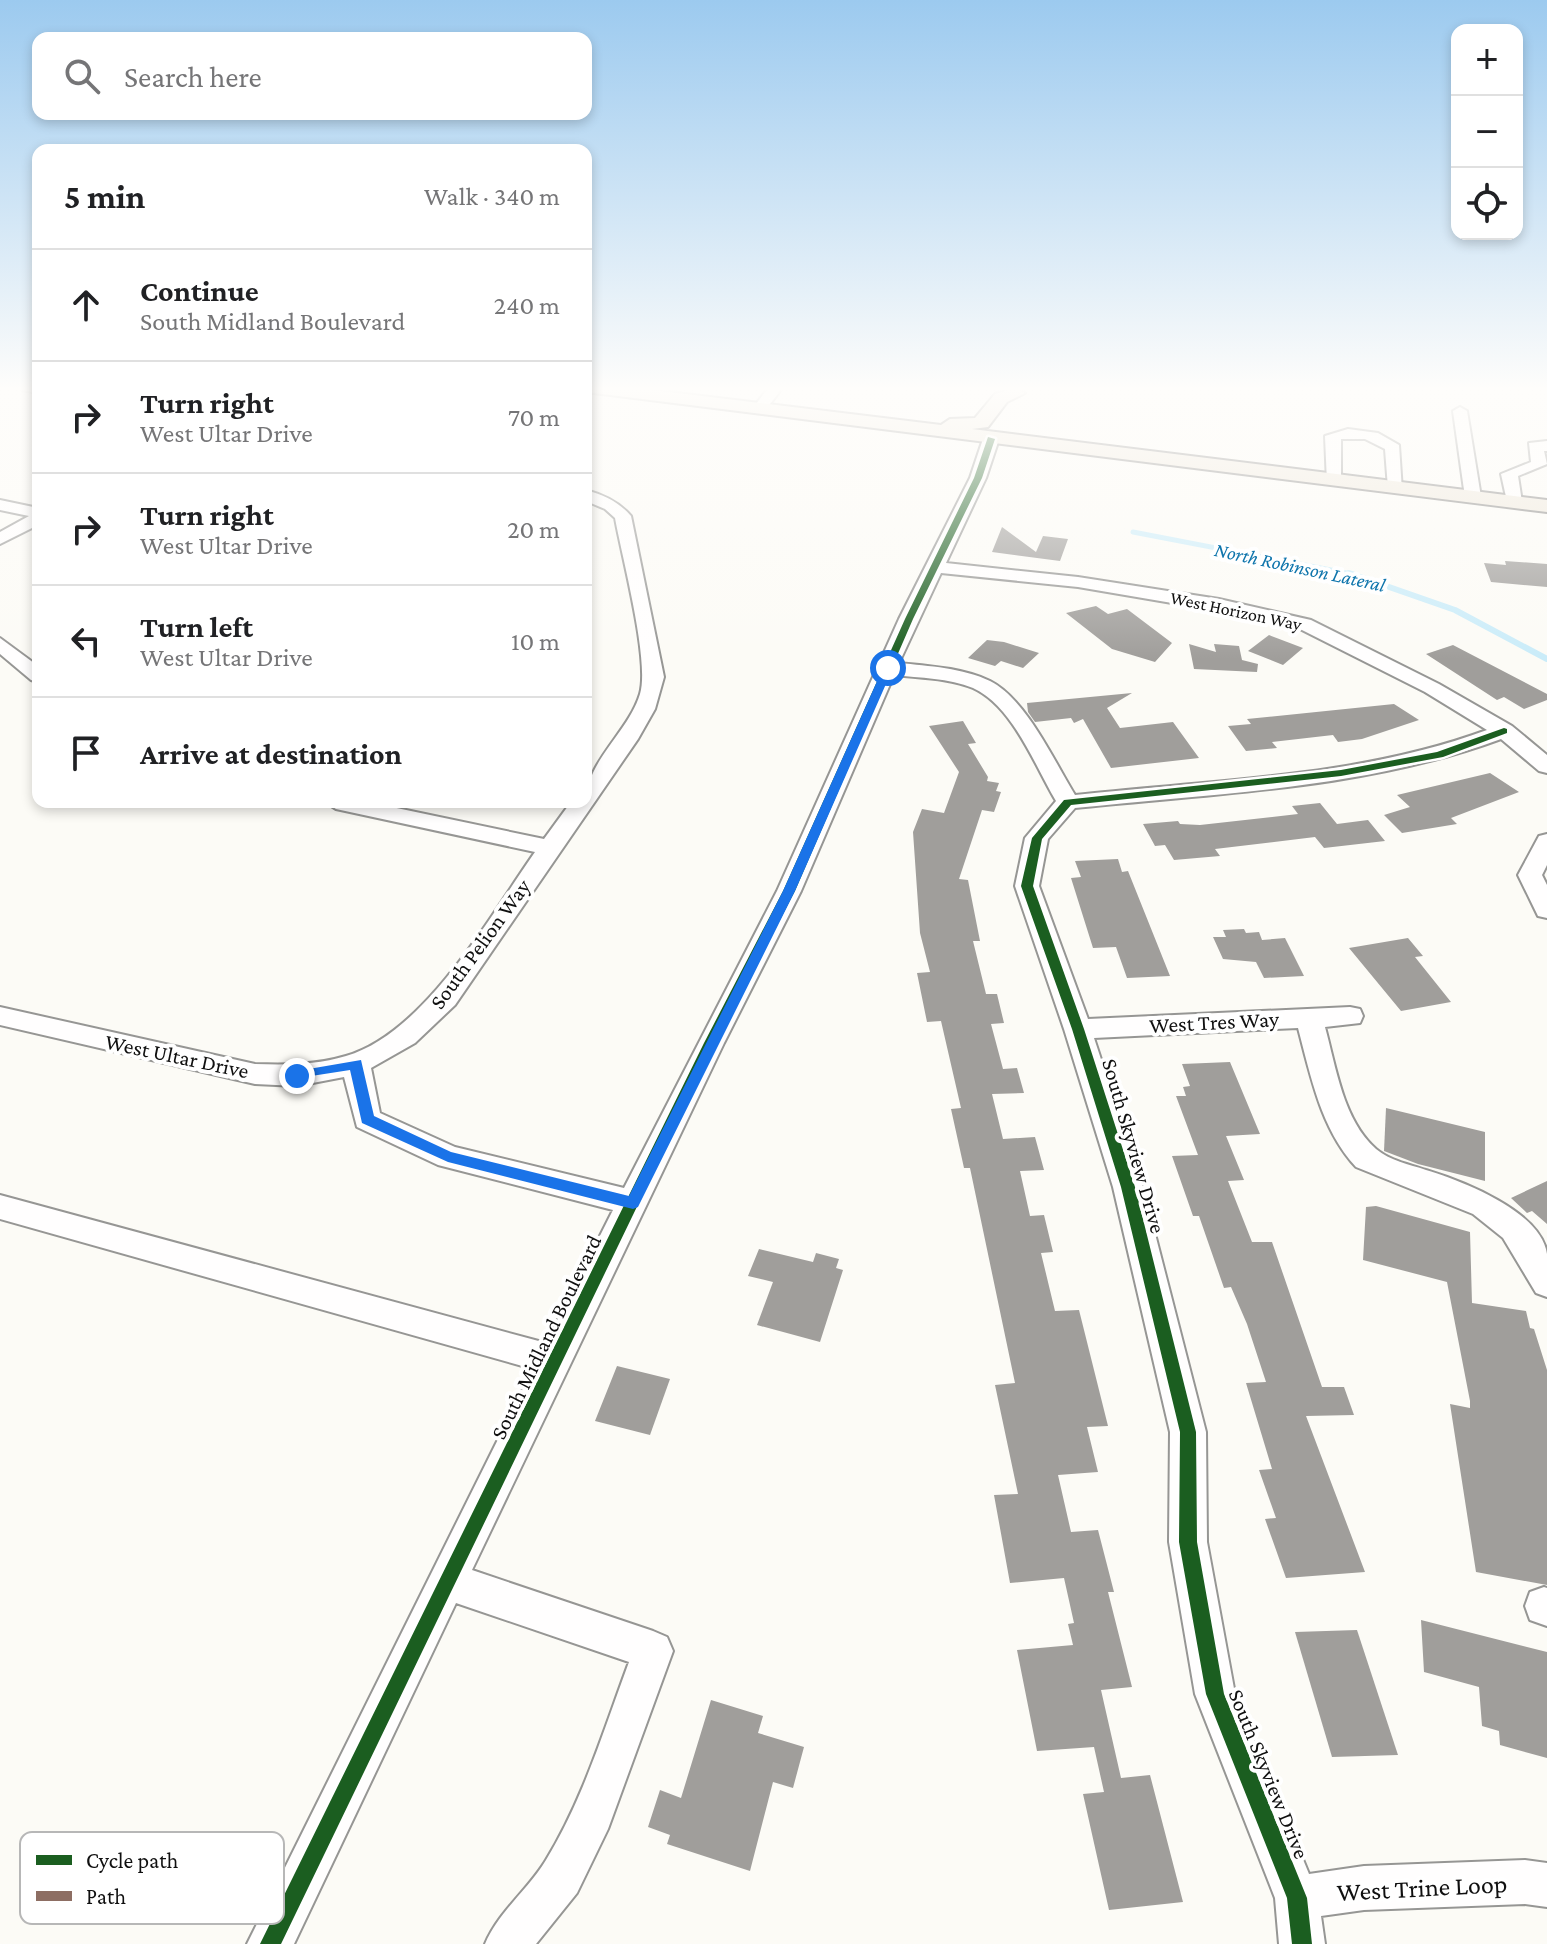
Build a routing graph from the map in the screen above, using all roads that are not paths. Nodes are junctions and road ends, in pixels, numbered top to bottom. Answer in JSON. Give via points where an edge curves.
{"nodes":[{"id":1,"x":978,"y":478,"type":"edge"},
{"id":2,"x":1314,"y":478,"type":"edge"},
{"id":3,"x":1395,"y":478,"type":"edge"},
{"id":4,"x":1470,"y":478,"type":"edge"},
{"id":5,"x":1510,"y":478,"type":"edge"},
{"id":6,"x":1333,"y":480,"type":"joint"},
{"id":7,"x":1396,"y":488,"type":"junction"},
{"id":8,"x":592,"y":497,"type":"edge"},
{"id":9,"x":1473,"y":497,"type":"junction"},
{"id":10,"x":1514,"y":502,"type":"junction"},
{"id":11,"x":0,"y":505,"type":"edge"},
{"id":12,"x":1547,"y":506,"type":"edge"},
{"id":13,"x":32,"y":514,"type":"edge"},
{"id":14,"x":32,"y":520,"type":"edge"},
{"id":15,"x":0,"y":539,"type":"edge"},
{"id":16,"x":936,"y":567,"type":"junction"},
{"id":17,"x":0,"y":644,"type":"edge"},
{"id":18,"x":888,"y":668,"type":"junction"},
{"id":19,"x":32,"y":671,"type":"edge"},
{"id":20,"x":1504,"y":731,"type":"junction"},
{"id":21,"x":1547,"y":766,"type":"edge"},
{"id":22,"x":592,"y":787,"type":"edge"},
{"id":23,"x":1068,"y":802,"type":"junction"},
{"id":24,"x":364,"y":808,"type":"edge"},
{"id":25,"x":578,"y":808,"type":"edge"},
{"id":26,"x":1547,"y":841,"type":"edge"},
{"id":27,"x":550,"y":848,"type":"junction"},
{"id":28,"x":1547,"y":910,"type":"edge"},
{"id":29,"x":0,"y":1016,"type":"edge"},
{"id":30,"x":1350,"y":1016,"type":"dead end"},
{"id":31,"x":1309,"y":1018,"type":"junction"},
{"id":32,"x":1078,"y":1029,"type":"junction"},
{"id":33,"x":356,"y":1064,"type":"junction"},
{"id":34,"x":633,"y":1203,"type":"junction"},
{"id":35,"x":0,"y":1207,"type":"edge"},
{"id":36,"x":1547,"y":1283,"type":"edge"},
{"id":37,"x":557,"y":1361,"type":"junction"},
{"id":38,"x":450,"y":1582,"type":"junction"},
{"id":39,"x":1547,"y":1885,"type":"edge"},
{"id":40,"x":1297,"y":1898,"type":"junction"},
{"id":41,"x":284,"y":1916,"type":"edge"},
{"id":42,"x":280,"y":1924,"type":"edge"},
{"id":43,"x":270,"y":1944,"type":"edge"},
{"id":44,"x":508,"y":1944,"type":"edge"},
{"id":45,"x":1302,"y":1944,"type":"edge"}],
"edges":[{"from":1,"to":16,"type":"street","name":"South Midland Boulevard"},
{"from":2,"to":6,"type":"main road"},
{"from":3,"to":7,"type":"street"},
{"from":4,"to":9,"type":"street"},
{"from":5,"to":10,"type":"street"},
{"from":6,"to":7,"type":"main road"},
{"from":7,"to":9,"type":"main road"},
{"from":8,"to":22,"type":"street","via":[[623,516],[654,677],[642,715]]},
{"from":9,"to":10,"type":"main road"},
{"from":10,"to":12,"type":"main road"},
{"from":11,"to":13,"type":"street"},
{"from":14,"to":15,"type":"street"},
{"from":16,"to":18,"type":"street","name":"South Midland Boulevard"},
{"from":16,"to":20,"type":"street","name":"West Horizon Way","via":[[1094,585],[1304,624]]},
{"from":17,"to":19,"type":"street"},
{"from":18,"to":23,"type":"street","via":[[989,688],[1011,710]]},
{"from":18,"to":34,"type":"street","name":"South Midland Boulevard","via":[[789,891]]},
{"from":20,"to":21,"type":"street","name":"West Horizon Way"},
{"from":20,"to":23,"type":"street","via":[[1439,755],[1341,773]]},
{"from":23,"to":32,"type":"street","name":"South Skyview Drive","via":[[1037,838],[1027,886]]},
{"from":24,"to":27,"type":"street"},
{"from":25,"to":27,"type":"street","name":"South Pelion Way"},
{"from":26,"to":28,"type":"street","via":[[1530,875]]},
{"from":27,"to":33,"type":"street","name":"South Pelion Way","via":[[446,998],[405,1036]]},
{"from":29,"to":33,"type":"street","name":"West Ultar Drive","via":[[255,1074],[297,1076]]},
{"from":30,"to":31,"type":"street","name":"West Tres Way"},
{"from":31,"to":32,"type":"street","name":"West Tres Way"},
{"from":31,"to":36,"type":"street","via":[[1344,1130],[1367,1159],[1462,1192],[1494,1210],[1533,1250]]},
{"from":32,"to":40,"type":"street","name":"South Skyview Drive","via":[[1128,1187],[1188,1432],[1188,1542],[1215,1694]]},
{"from":33,"to":34,"type":"street","via":[[367,1119],[448,1157]]},
{"from":34,"to":37,"type":"street","name":"South Midland Boulevard"},
{"from":35,"to":37,"type":"street"},
{"from":37,"to":38,"type":"street","name":"South Midland Boulevard"},
{"from":38,"to":41,"type":"street","name":"South Midland Boulevard"},
{"from":38,"to":44,"type":"street","via":[[653,1651],[593,1814],[561,1877]]},
{"from":39,"to":40,"type":"street","name":"West Trine Loop","via":[[1364,1888]]},
{"from":40,"to":45,"type":"street","name":"South Skyview Drive"},
{"from":42,"to":43,"type":"street","name":"South Midland Boulevard"}]}
